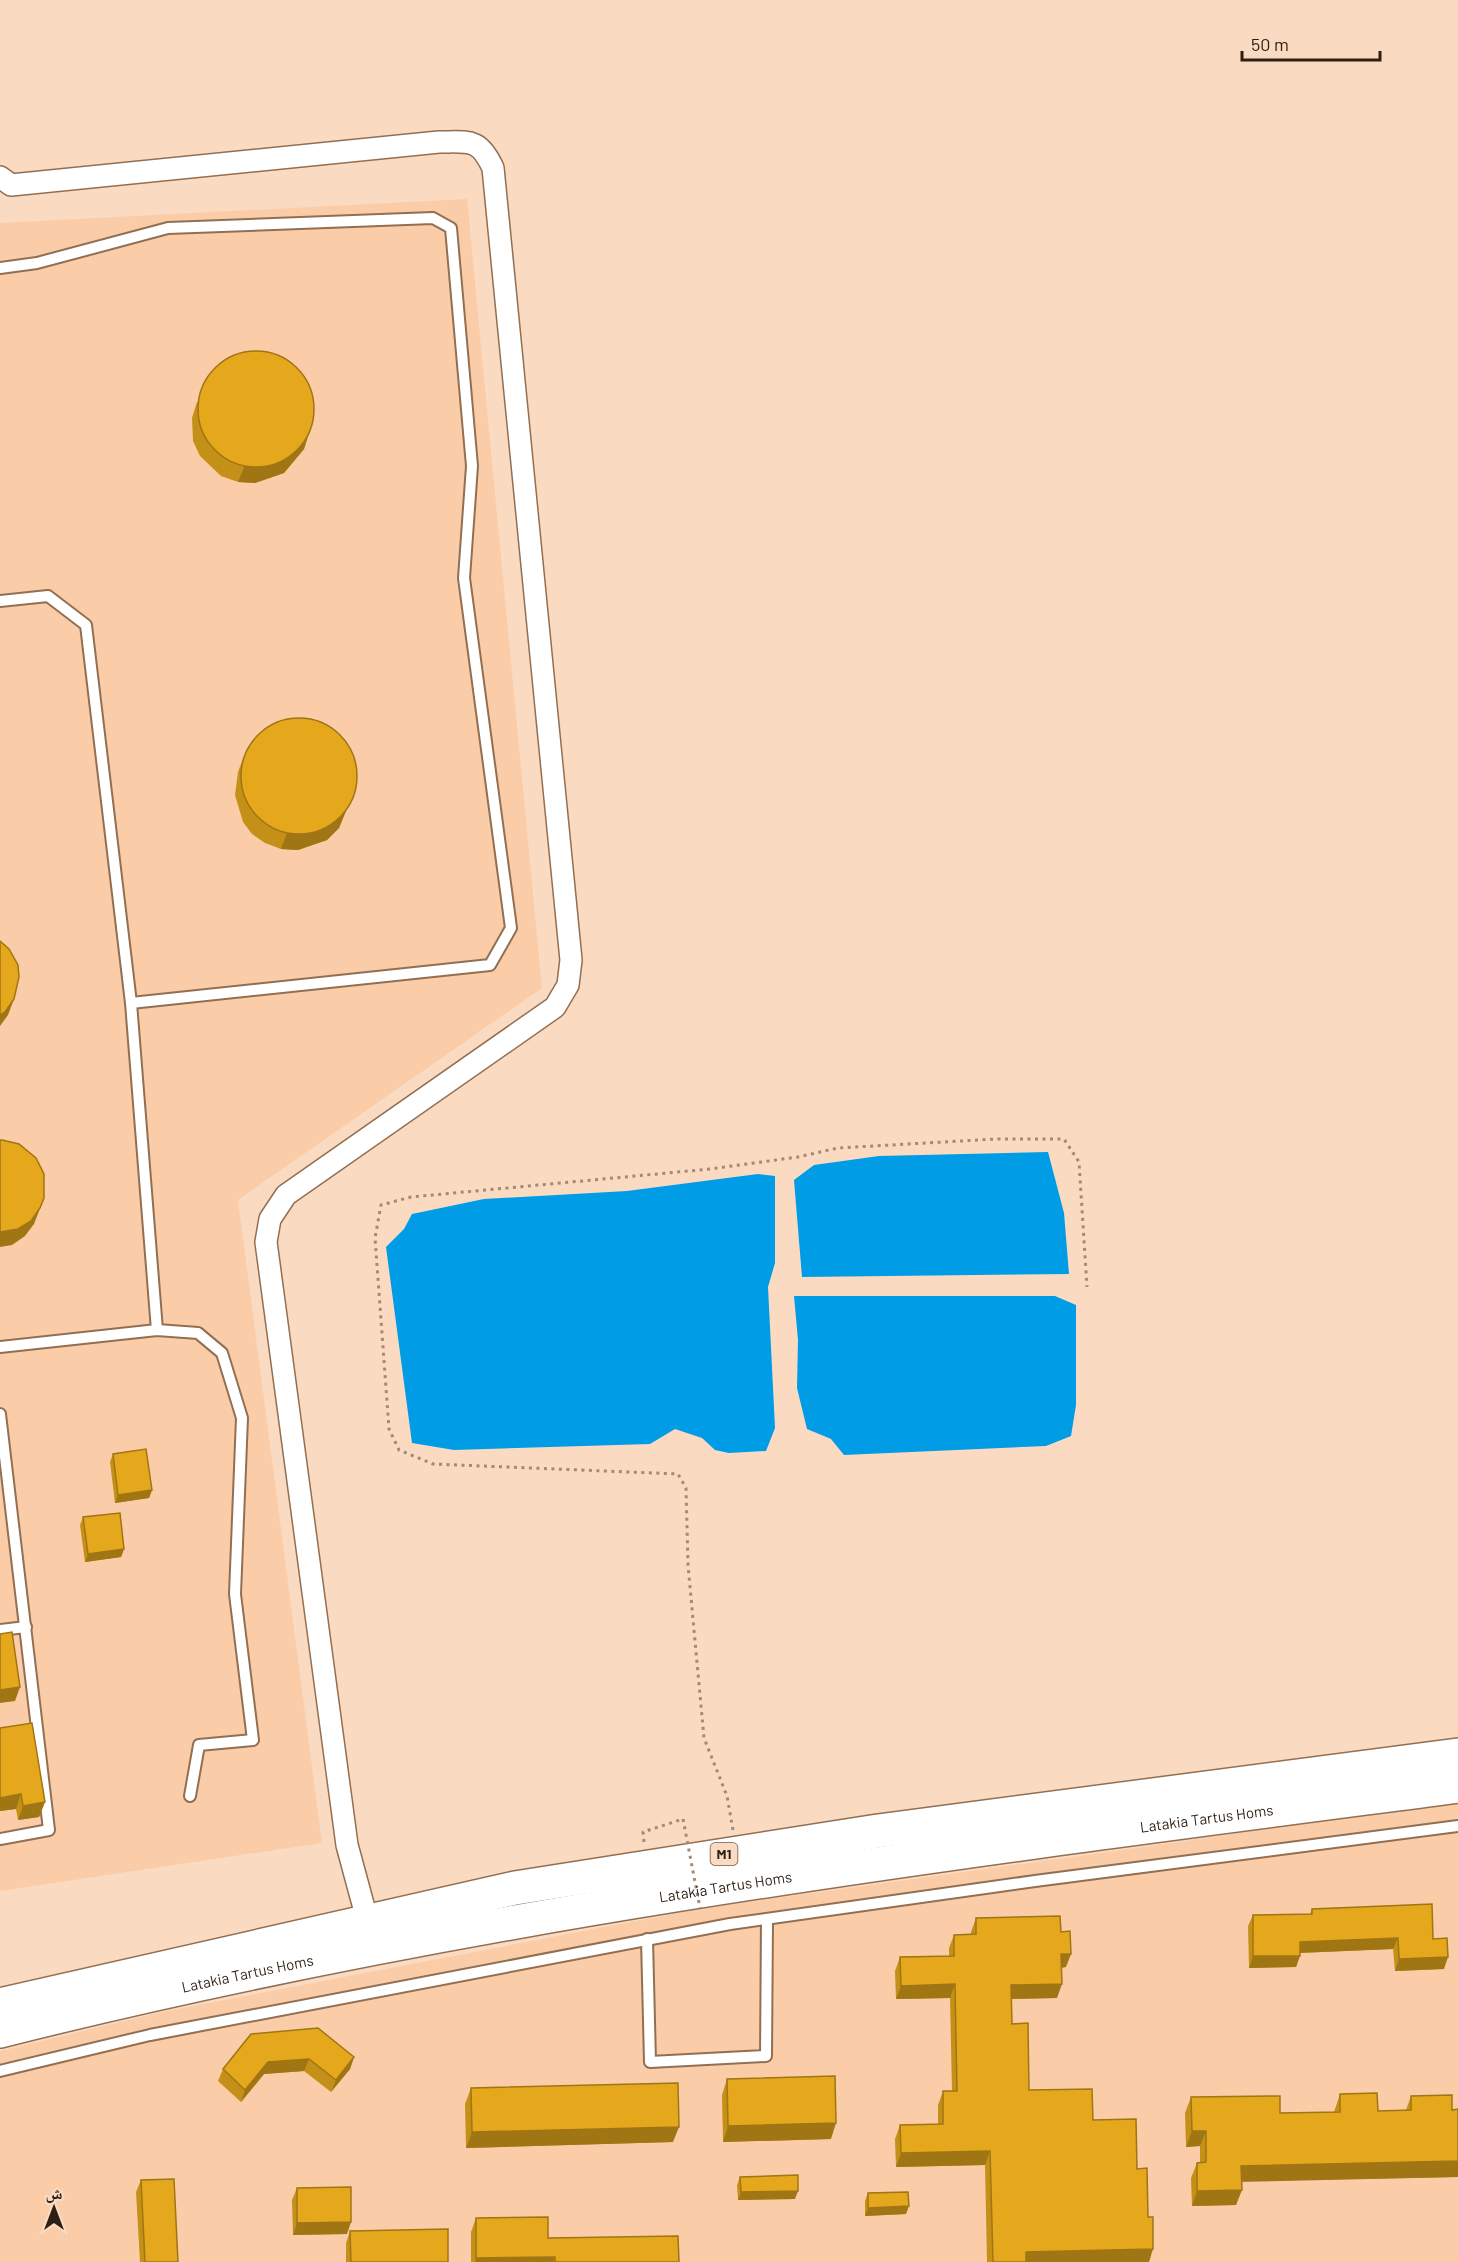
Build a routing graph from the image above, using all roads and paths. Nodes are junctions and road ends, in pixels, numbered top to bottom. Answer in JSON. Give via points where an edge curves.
{"nodes":[{"id":1,"x":0,"y":177,"type":"edge"},
{"id":2,"x":0,"y":268,"type":"edge"},
{"id":3,"x":0,"y":601,"type":"edge"},
{"id":4,"x":131,"y":1003,"type":"junction"},
{"id":5,"x":1087,"y":1287,"type":"dead end"},
{"id":6,"x":157,"y":1330,"type":"junction"},
{"id":7,"x":0,"y":1347,"type":"edge"},
{"id":8,"x":0,"y":1414,"type":"edge"},
{"id":9,"x":26,"y":1627,"type":"junction"},
{"id":10,"x":0,"y":1630,"type":"edge"},
{"id":11,"x":1458,"y":1755,"type":"edge"},
{"id":12,"x":1458,"y":1786,"type":"edge"},
{"id":13,"x":190,"y":1796,"type":"dead end"},
{"id":14,"x":1458,"y":1827,"type":"edge"},
{"id":15,"x":643,"y":1832,"type":"dead end"},
{"id":16,"x":0,"y":1839,"type":"edge"},
{"id":17,"x":738,"y":1852,"type":"junction"},
{"id":18,"x":700,"y":1908,"type":"dead end"},
{"id":19,"x":367,"y":1919,"type":"junction"},
{"id":20,"x":766,"y":1919,"type":"junction"},
{"id":21,"x":647,"y":1939,"type":"junction"},
{"id":22,"x":0,"y":2005,"type":"edge"},
{"id":23,"x":0,"y":2031,"type":"edge"},
{"id":24,"x":0,"y":2071,"type":"edge"}],
"edges":[{"from":1,"to":19,"type":"street","via":[[11,185],[439,142],[474,142],[485,151],[493,168],[571,960],[568,985],[555,1007],[286,1195],[270,1219],[266,1242],[347,1845]]},
{"from":2,"to":4,"type":"lane","via":[[37,263],[168,228],[433,218],[451,228],[472,466],[464,578],[511,928],[490,965]]},
{"from":3,"to":4,"type":"lane","via":[[48,596],[86,625]]},
{"from":4,"to":6,"type":"lane"},
{"from":5,"to":17,"type":"path","via":[[1079,1162],[1064,1139],[838,1148],[730,1167],[411,1197],[381,1205],[375,1249],[389,1429],[399,1450],[433,1464],[678,1474],[686,1488],[688,1565],[704,1738],[727,1796]]},
{"from":6,"to":7,"type":"lane"},
{"from":6,"to":13,"type":"lane","via":[[198,1333],[222,1353],[242,1418],[235,1594],[253,1740],[199,1745]]},
{"from":8,"to":9,"type":"lane"},
{"from":9,"to":10,"type":"lane"},
{"from":9,"to":16,"type":"lane","via":[[50,1830]]},
{"from":11,"to":17,"type":"highway","number":"M1"},
{"from":12,"to":23,"type":"highway","name":"Latakia Tartus Homs","number":"M1","via":[[878,1862],[520,1921],[127,1999]]},
{"from":14,"to":20,"type":"lane"},
{"from":15,"to":18,"type":"path","bridge":true,"via":[[683,1819]]},
{"from":17,"to":19,"type":"highway","number":"M1","via":[[515,1888]]},
{"from":19,"to":22,"type":"highway","number":"M1"},
{"from":20,"to":21,"type":"lane"},
{"from":20,"to":21,"type":"lane","via":[[766,2056],[650,2062]]},
{"from":21,"to":24,"type":"lane","via":[[162,2032]]}]}
